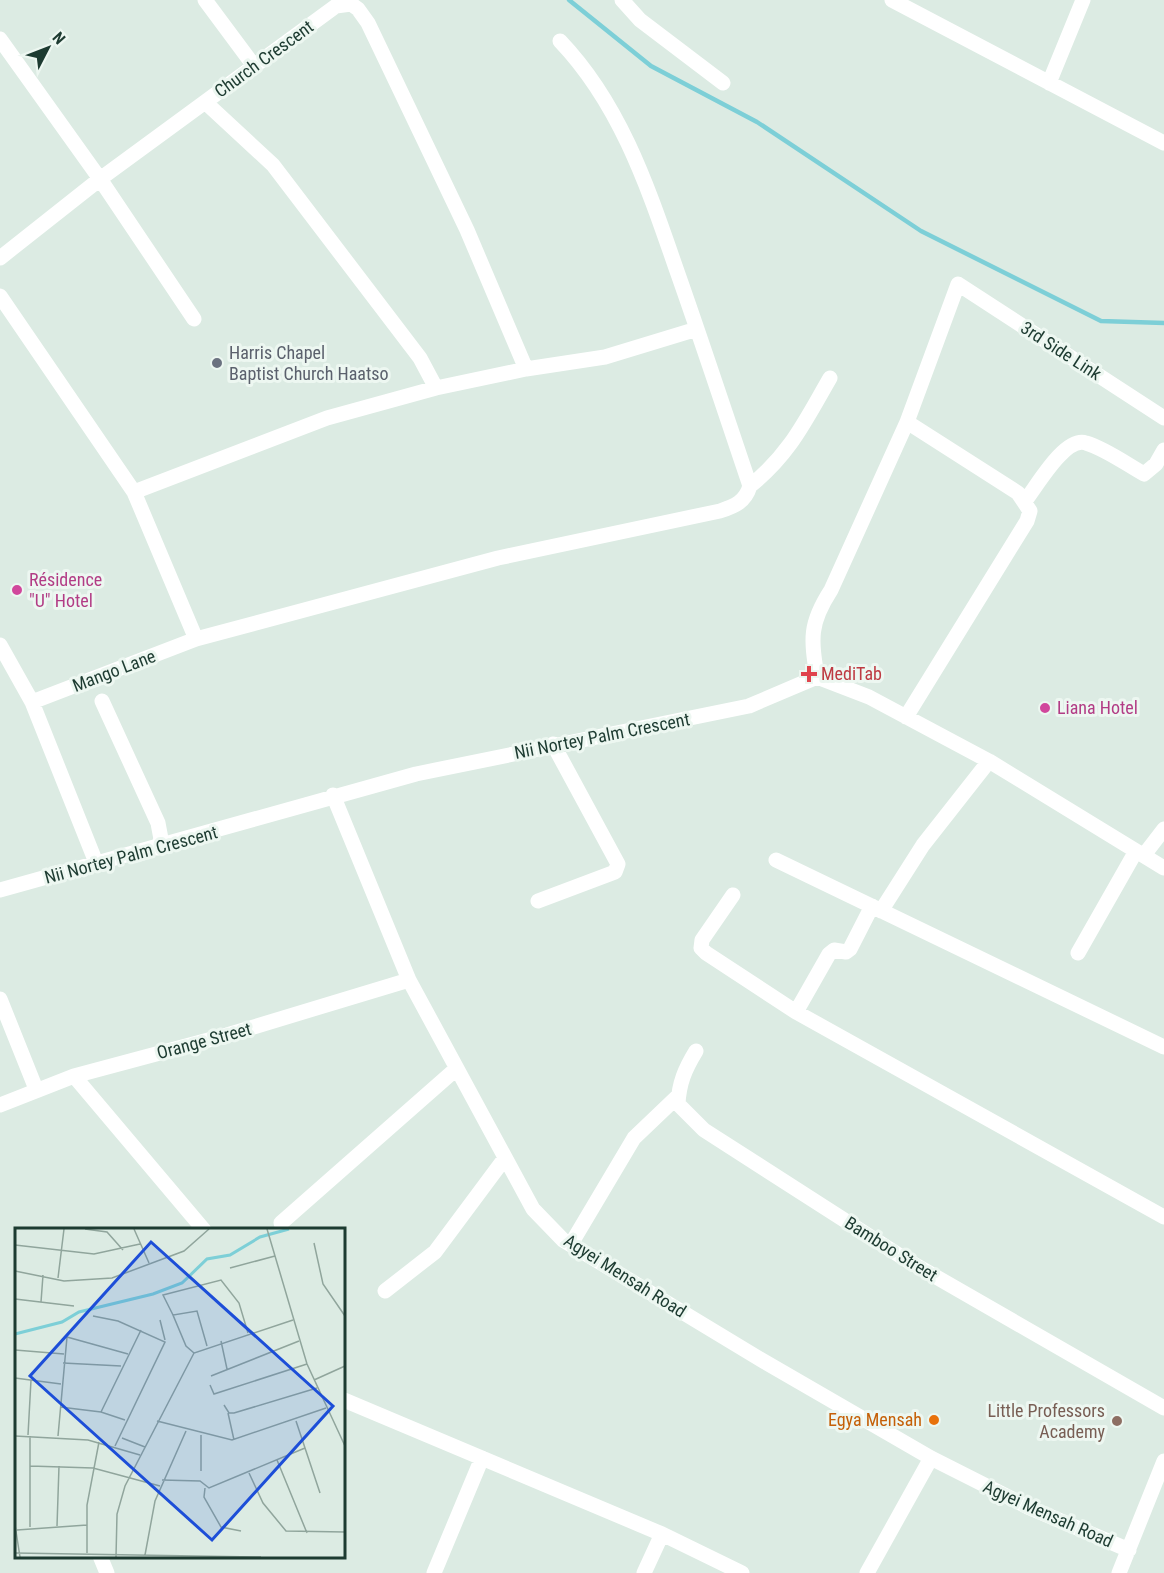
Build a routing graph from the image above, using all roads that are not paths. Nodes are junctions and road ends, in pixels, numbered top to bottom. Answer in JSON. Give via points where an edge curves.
{"nodes":[{"id":1,"x":205,"y":0,"type":"edge"},
{"id":2,"x":622,"y":0,"type":"edge"},
{"id":3,"x":892,"y":0,"type":"edge"},
{"id":4,"x":1083,"y":0,"type":"edge"},
{"id":5,"x":0,"y":39,"type":"edge"},
{"id":6,"x":560,"y":41,"type":"dead end"},
{"id":7,"x":254,"y":66,"type":"junction"},
{"id":8,"x":723,"y":83,"type":"dead end"},
{"id":9,"x":1050,"y":83,"type":"junction"},
{"id":10,"x":205,"y":102,"type":"junction"},
{"id":11,"x":1164,"y":143,"type":"edge"},
{"id":12,"x":100,"y":179,"type":"junction"},
{"id":13,"x":0,"y":258,"type":"edge"},
{"id":14,"x":0,"y":296,"type":"edge"},
{"id":15,"x":194,"y":319,"type":"dead end"},
{"id":16,"x":697,"y":329,"type":"junction"},
{"id":17,"x":526,"y":369,"type":"junction"},
{"id":18,"x":830,"y":378,"type":"dead end"},
{"id":19,"x":436,"y":388,"type":"junction"},
{"id":20,"x":1164,"y":418,"type":"edge"},
{"id":21,"x":907,"y":422,"type":"junction"},
{"id":22,"x":1164,"y":450,"type":"edge"},
{"id":23,"x":750,"y":486,"type":"junction"},
{"id":24,"x":134,"y":492,"type":"junction"},
{"id":25,"x":1025,"y":501,"type":"junction"},
{"id":26,"x":196,"y":639,"type":"junction"},
{"id":27,"x":0,"y":645,"type":"edge"},
{"id":28,"x":817,"y":677,"type":"junction"},
{"id":29,"x":102,"y":700,"type":"dead end"},
{"id":30,"x":32,"y":702,"type":"junction"},
{"id":31,"x":906,"y":717,"type":"junction"},
{"id":32,"x":553,"y":744,"type":"junction"},
{"id":33,"x":989,"y":761,"type":"junction"},
{"id":34,"x":333,"y":795,"type":"junction"},
{"id":35,"x":1164,"y":829,"type":"edge"},
{"id":36,"x":157,"y":848,"type":"junction"},
{"id":37,"x":1140,"y":853,"type":"junction"},
{"id":38,"x":776,"y":860,"type":"dead end"},
{"id":39,"x":97,"y":864,"type":"junction"},
{"id":40,"x":1164,"y":868,"type":"edge"},
{"id":41,"x":0,"y":890,"type":"edge"},
{"id":42,"x":733,"y":895,"type":"dead end"},
{"id":43,"x":538,"y":901,"type":"dead end"},
{"id":44,"x":877,"y":909,"type":"junction"},
{"id":45,"x":1078,"y":953,"type":"dead end"},
{"id":46,"x":409,"y":980,"type":"junction"},
{"id":47,"x":0,"y":999,"type":"edge"},
{"id":48,"x":796,"y":1012,"type":"junction"},
{"id":49,"x":1164,"y":1047,"type":"edge"},
{"id":50,"x":696,"y":1051,"type":"dead end"},
{"id":51,"x":456,"y":1070,"type":"junction"},
{"id":52,"x":74,"y":1076,"type":"junction"},
{"id":53,"x":36,"y":1089,"type":"junction"},
{"id":54,"x":678,"y":1096,"type":"junction"},
{"id":55,"x":0,"y":1105,"type":"edge"},
{"id":56,"x":505,"y":1158,"type":"junction"},
{"id":57,"x":1164,"y":1217,"type":"edge"},
{"id":58,"x":281,"y":1223,"type":"dead end"},
{"id":59,"x":202,"y":1228,"type":"edge"},
{"id":60,"x":571,"y":1244,"type":"junction"},
{"id":61,"x":385,"y":1291,"type":"dead end"},
{"id":62,"x":345,"y":1400,"type":"edge"},
{"id":63,"x":1164,"y":1408,"type":"edge"},
{"id":64,"x":482,"y":1458,"type":"junction"},
{"id":65,"x":931,"y":1458,"type":"junction"},
{"id":66,"x":1164,"y":1461,"type":"edge"},
{"id":67,"x":662,"y":1534,"type":"junction"},
{"id":68,"x":1129,"y":1550,"type":"junction"},
{"id":69,"x":100,"y":1558,"type":"edge"},
{"id":70,"x":107,"y":1573,"type":"edge"},
{"id":71,"x":434,"y":1573,"type":"edge"},
{"id":72,"x":644,"y":1573,"type":"edge"},
{"id":73,"x":742,"y":1573,"type":"edge"},
{"id":74,"x":867,"y":1573,"type":"edge"},
{"id":75,"x":1119,"y":1573,"type":"edge"}],
"edges":[{"from":1,"to":7,"type":"street"},
{"from":2,"to":8,"type":"street","via":[[640,20]]},
{"from":3,"to":9,"type":"street"},
{"from":4,"to":9,"type":"street"},
{"from":5,"to":12,"type":"street"},
{"from":6,"to":16,"type":"street","via":[[585,68],[606,100],[644,178]]},
{"from":7,"to":10,"type":"street","name":"Church Crescent"},
{"from":7,"to":17,"type":"street","name":"Church Crescent","via":[[336,6],[345,3],[358,9],[467,230]]},
{"from":9,"to":11,"type":"street"},
{"from":10,"to":12,"type":"street","name":"Church Crescent"},
{"from":10,"to":19,"type":"street","via":[[273,165],[420,358]]},
{"from":12,"to":13,"type":"street","name":"Church Crescent"},
{"from":12,"to":15,"type":"street"},
{"from":14,"to":24,"type":"street"},
{"from":16,"to":17,"type":"street","via":[[605,357]]},
{"from":16,"to":23,"type":"street"},
{"from":17,"to":19,"type":"street"},
{"from":18,"to":23,"type":"street","name":"Mango Lane","via":[[788,451]]},
{"from":19,"to":24,"type":"street","via":[[327,418]]},
{"from":20,"to":21,"type":"street","name":"3rd Side Link","via":[[958,284]]},
{"from":21,"to":25,"type":"street"},
{"from":21,"to":28,"type":"street","via":[[818,611],[812,628]]},
{"from":22,"to":25,"type":"street","via":[[1144,474],[1084,442],[1072,444]]},
{"from":23,"to":26,"type":"street","name":"Mango Lane","via":[[738,505],[720,511],[498,558]]},
{"from":24,"to":26,"type":"street"},
{"from":25,"to":31,"type":"street","via":[[1030,511],[1027,521]]},
{"from":26,"to":30,"type":"street","name":"Mango Lane"},
{"from":27,"to":30,"type":"street"},
{"from":28,"to":31,"type":"street","via":[[850,687]]},
{"from":28,"to":32,"type":"street","name":"Nii Nortey Palm Crescent","via":[[749,706]]},
{"from":29,"to":36,"type":"street","via":[[159,823],[161,839]]},
{"from":30,"to":39,"type":"street"},
{"from":31,"to":33,"type":"street"},
{"from":32,"to":34,"type":"street","name":"Nii Nortey Palm Crescent"},
{"from":32,"to":43,"type":"street","via":[[618,864],[615,872]]},
{"from":33,"to":37,"type":"street"},
{"from":33,"to":44,"type":"street"},
{"from":34,"to":36,"type":"street","name":"Nii Nortey Palm Crescent"},
{"from":34,"to":46,"type":"street","name":"Agyei Mensah Road"},
{"from":35,"to":37,"type":"street"},
{"from":36,"to":39,"type":"street","name":"Nii Nortey Palm Crescent"},
{"from":37,"to":40,"type":"street"},
{"from":37,"to":45,"type":"street"},
{"from":38,"to":44,"type":"street"},
{"from":39,"to":41,"type":"street","name":"Nii Nortey Palm Crescent"},
{"from":42,"to":48,"type":"street","via":[[702,940],[701,948]]},
{"from":44,"to":48,"type":"street","via":[[850,949],[829,954]]},
{"from":44,"to":49,"type":"street"},
{"from":46,"to":51,"type":"street","name":"Agyei Mensah Road"},
{"from":46,"to":52,"type":"street","name":"Orange Street"},
{"from":47,"to":53,"type":"street"},
{"from":48,"to":57,"type":"street"},
{"from":50,"to":54,"type":"street","via":[[684,1070]]},
{"from":51,"to":56,"type":"street","name":"Agyei Mensah Road"},
{"from":51,"to":58,"type":"street"},
{"from":52,"to":53,"type":"street","name":"Orange Street"},
{"from":52,"to":59,"type":"street"},
{"from":53,"to":55,"type":"street","name":"Orange Street"},
{"from":54,"to":60,"type":"street","via":[[634,1138]]},
{"from":54,"to":63,"type":"street","name":"Bamboo Street","via":[[678,1104],[704,1130],[905,1259]]},
{"from":56,"to":60,"type":"street","name":"Agyei Mensah Road","via":[[533,1209]]},
{"from":56,"to":61,"type":"street","via":[[435,1252]]},
{"from":60,"to":65,"type":"street","name":"Agyei Mensah Road"},
{"from":62,"to":64,"type":"street"},
{"from":64,"to":67,"type":"street"},
{"from":64,"to":71,"type":"street"},
{"from":65,"to":68,"type":"street","name":"Agyei Mensah Road","via":[[1028,1507]]},
{"from":65,"to":74,"type":"street"},
{"from":66,"to":68,"type":"street"},
{"from":67,"to":72,"type":"street"},
{"from":67,"to":73,"type":"street"},
{"from":68,"to":75,"type":"street"},
{"from":69,"to":70,"type":"street"}]}
